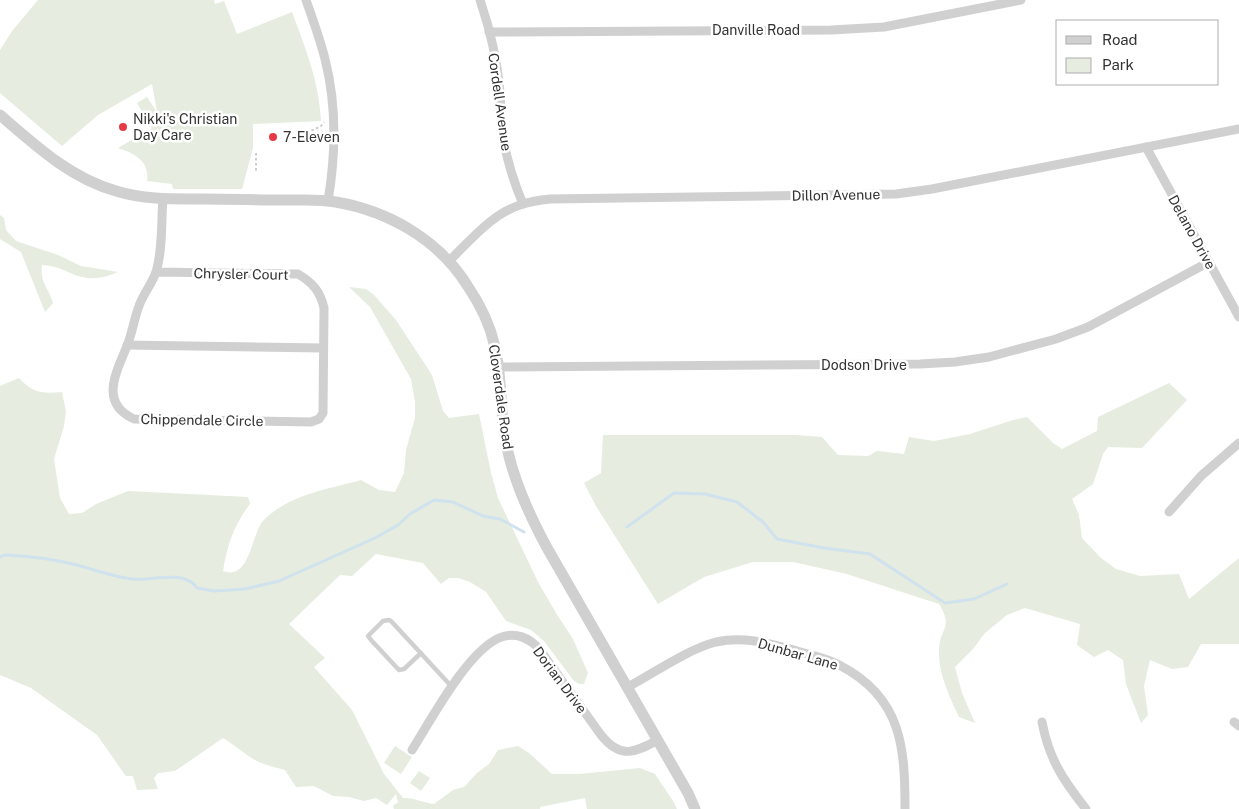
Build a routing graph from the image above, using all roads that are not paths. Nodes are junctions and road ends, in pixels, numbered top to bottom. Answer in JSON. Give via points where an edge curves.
{"nodes":[{"id":1,"x":306,"y":0,"type":"edge"},
{"id":2,"x":480,"y":0,"type":"edge"},
{"id":3,"x":1021,"y":0,"type":"edge"},
{"id":4,"x":489,"y":32,"type":"junction"},
{"id":5,"x":0,"y":115,"type":"edge"},
{"id":6,"x":1239,"y":128,"type":"edge"},
{"id":7,"x":1146,"y":146,"type":"junction"},
{"id":8,"x":163,"y":199,"type":"junction"},
{"id":9,"x":328,"y":201,"type":"junction"},
{"id":10,"x":522,"y":204,"type":"junction"},
{"id":11,"x":449,"y":261,"type":"junction"},
{"id":12,"x":1209,"y":262,"type":"junction"},
{"id":13,"x":156,"y":272,"type":"junction"},
{"id":14,"x":1239,"y":317,"type":"edge"},
{"id":15,"x":127,"y":345,"type":"junction"},
{"id":16,"x":323,"y":348,"type":"junction"},
{"id":17,"x":498,"y":367,"type":"junction"},
{"id":18,"x":323,"y":413,"type":"joint"},
{"id":19,"x":1239,"y":443,"type":"edge"},
{"id":20,"x":1169,"y":512,"type":"dead end"},
{"id":21,"x":421,"y":653,"type":"junction"},
{"id":22,"x":452,"y":687,"type":"junction"},
{"id":23,"x":628,"y":687,"type":"junction"},
{"id":24,"x":1042,"y":722,"type":"dead end"},
{"id":25,"x":658,"y":740,"type":"junction"},
{"id":26,"x":412,"y":750,"type":"dead end"},
{"id":27,"x":694,"y":809,"type":"edge"},
{"id":28,"x":905,"y":809,"type":"edge"},
{"id":29,"x":1086,"y":809,"type":"edge"}],
"edges":[{"from":1,"to":9,"type":"street","via":[[326,60],[333,107],[335,150]]},
{"from":2,"to":4,"type":"street","name":"Cordell Avenue"},
{"from":3,"to":4,"type":"street","name":"Danville Road","via":[[866,28]]},
{"from":4,"to":10,"type":"street","name":"Cordell Avenue","via":[[500,90],[504,146]]},
{"from":5,"to":8,"type":"street","name":"Cloverdale Road","via":[[54,161],[94,184],[116,192]]},
{"from":6,"to":7,"type":"street","name":"Dillon Avenue"},
{"from":7,"to":10,"type":"street","name":"Dillon Avenue","via":[[896,194],[550,199]]},
{"from":7,"to":12,"type":"street","name":"Delano Drive"},
{"from":8,"to":9,"type":"street","name":"Cloverdale Road"},
{"from":8,"to":13,"type":"street","name":"Chippendale Circle"},
{"from":9,"to":11,"type":"street","name":"Cloverdale Road","via":[[380,213],[420,235]]},
{"from":10,"to":11,"type":"street","name":"Dillon Avenue","via":[[492,219]]},
{"from":11,"to":17,"type":"street","name":"Cloverdale Road","via":[[482,310],[495,346]]},
{"from":12,"to":14,"type":"street","name":"Delano Drive"},
{"from":12,"to":17,"type":"street","name":"Dodson Drive","via":[[1088,327],[1048,342],[989,357],[920,364]]},
{"from":13,"to":15,"type":"street","name":"Chippendale Circle","via":[[140,303]]},
{"from":13,"to":16,"type":"street","name":"Chrysler Court","via":[[298,274],[308,280],[321,296],[324,308]]},
{"from":15,"to":16,"type":"street"},
{"from":15,"to":18,"type":"street","name":"Chippendale Circle","via":[[118,364],[114,396],[116,407],[134,419],[311,422]]},
{"from":16,"to":18,"type":"street","name":"Chrysler Court"},
{"from":17,"to":23,"type":"street","name":"Cloverdale Road","via":[[505,439],[522,497],[546,546]]},
{"from":19,"to":20,"type":"street","via":[[1201,476]]},
{"from":21,"to":21,"type":"lane","via":[[389,620],[383,621],[368,636],[399,670]]},
{"from":21,"to":22,"type":"lane"},
{"from":22,"to":25,"type":"street","name":"Dorian Drive","via":[[476,656],[494,640],[520,636],[540,650],[610,746],[633,752]]},
{"from":22,"to":26,"type":"street","name":"Dorian Drive"},
{"from":23,"to":25,"type":"street","name":"Cloverdale Road"},
{"from":23,"to":28,"type":"street","name":"Dunbar Lane","via":[[700,648],[728,640],[761,641],[840,665],[868,685],[896,725],[905,769]]},
{"from":24,"to":29,"type":"street","via":[[1058,771]]},
{"from":25,"to":27,"type":"street","name":"Cloverdale Road"}]}
